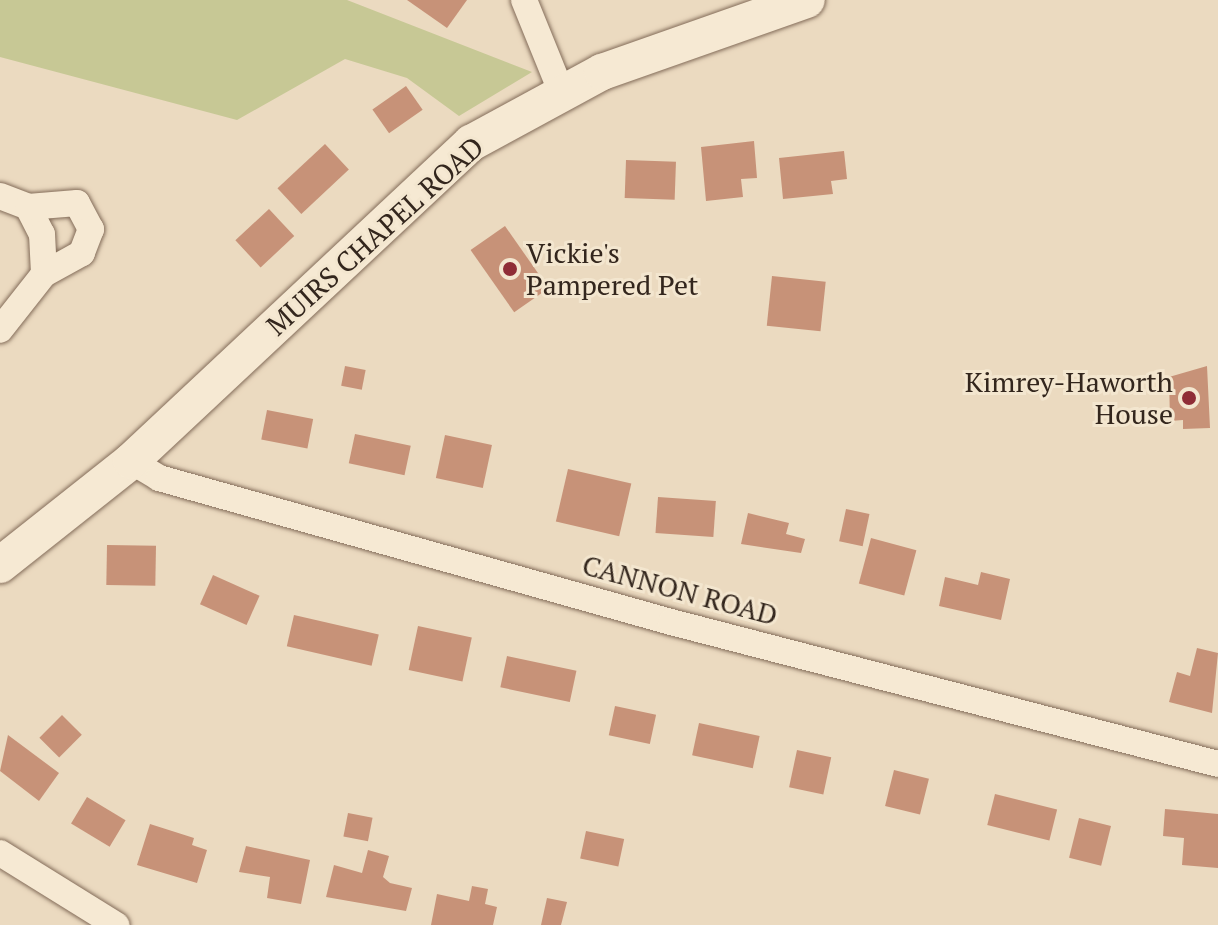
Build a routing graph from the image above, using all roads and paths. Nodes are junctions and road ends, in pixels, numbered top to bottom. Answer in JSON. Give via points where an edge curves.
{"nodes":[{"id":1,"x":524,"y":0,"type":"edge"},
{"id":2,"x":807,"y":0,"type":"edge"},
{"id":3,"x":561,"y":91,"type":"junction"},
{"id":4,"x":0,"y":196,"type":"edge"},
{"id":5,"x":28,"y":207,"type":"junction"},
{"id":6,"x":44,"y":274,"type":"junction"},
{"id":7,"x":0,"y":330,"type":"edge"},
{"id":8,"x":131,"y":461,"type":"junction"},
{"id":9,"x":0,"y":565,"type":"edge"},
{"id":10,"x":1218,"y":764,"type":"edge"},
{"id":11,"x":0,"y":853,"type":"edge"},
{"id":12,"x":116,"y":925,"type":"edge"}],
"edges":[{"from":1,"to":3,"type":"street"},
{"from":2,"to":3,"type":"main road","name":"MUIRS CHAPEL ROAD"},
{"from":3,"to":8,"type":"main road","name":"MUIRS CHAPEL ROAD","via":[[471,143]]},
{"from":4,"to":5,"type":"street"},
{"from":5,"to":6,"type":"street","via":[[42,234]]},
{"from":5,"to":6,"type":"street","via":[[77,203],[91,229],[82,253]]},
{"from":6,"to":7,"type":"street"},
{"from":8,"to":9,"type":"main road","name":"MUIRS CHAPEL ROAD"},
{"from":8,"to":10,"type":"street","name":"CANNON ROAD","via":[[159,478],[671,622]]},
{"from":11,"to":12,"type":"street"}]}
